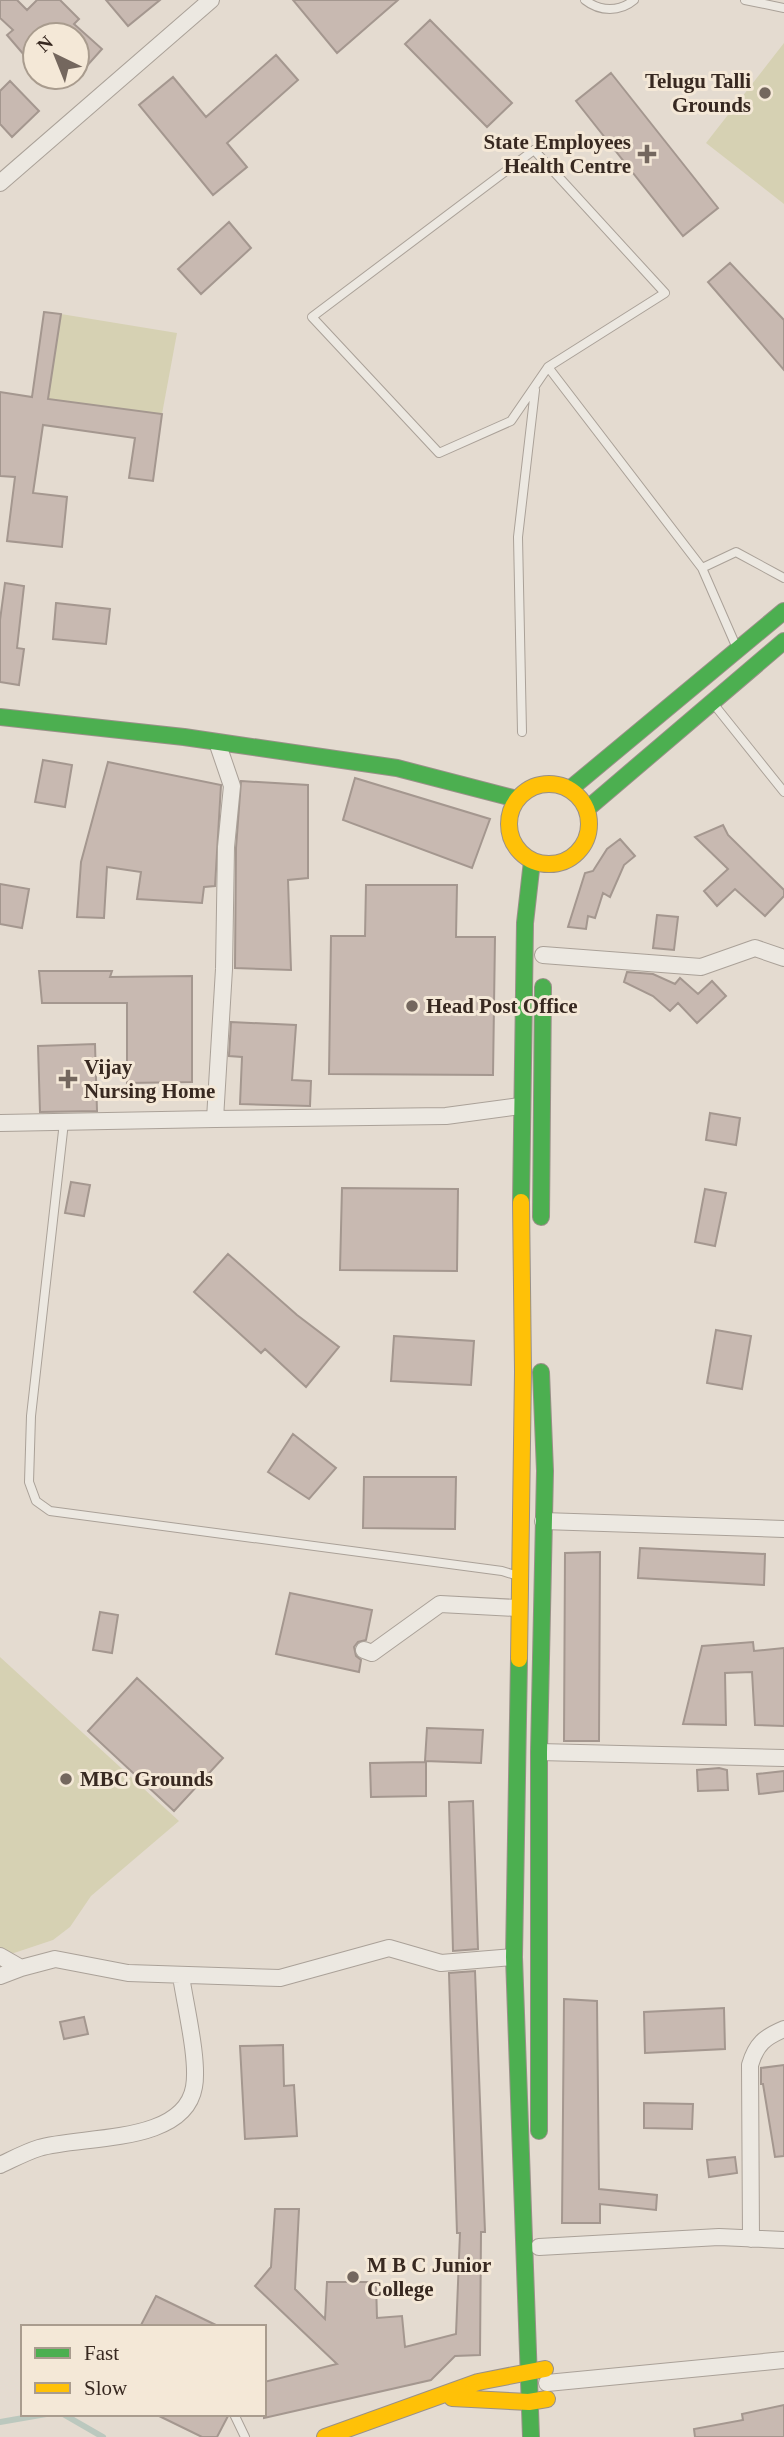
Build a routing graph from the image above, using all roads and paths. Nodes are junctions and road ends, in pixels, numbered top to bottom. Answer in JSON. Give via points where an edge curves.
{"nodes":[{"id":1,"x":211,"y":0,"type":"edge"},
{"id":2,"x":585,"y":0,"type":"edge"},
{"id":3,"x":634,"y":0,"type":"edge"},
{"id":4,"x":745,"y":0,"type":"edge"},
{"id":5,"x":784,"y":8,"type":"edge"},
{"id":6,"x":0,"y":183,"type":"edge"},
{"id":7,"x":548,"y":367,"type":"junction"},
{"id":8,"x":536,"y":386,"type":"junction"},
{"id":9,"x":702,"y":568,"type":"junction"},
{"id":10,"x":784,"y":578,"type":"edge"},
{"id":11,"x":784,"y":611,"type":"edge"},
{"id":12,"x":738,"y":648,"type":"junction"},
{"id":13,"x":780,"y":650,"type":"edge"},
{"id":14,"x":712,"y":702,"type":"junction"},
{"id":15,"x":0,"y":717,"type":"edge"},
{"id":16,"x":522,"y":732,"type":"dead end"},
{"id":17,"x":217,"y":742,"type":"junction"},
{"id":18,"x":570,"y":789,"type":"junction"},
{"id":19,"x":784,"y":792,"type":"edge"},
{"id":20,"x":517,"y":799,"type":"junction"},
{"id":21,"x":587,"y":809,"type":"junction"},
{"id":22,"x":532,"y":861,"type":"junction"},
{"id":23,"x":545,"y":934,"type":"dead end"},
{"id":24,"x":543,"y":955,"type":"junction"},
{"id":25,"x":784,"y":958,"type":"edge"},
{"id":26,"x":520,"y":1107,"type":"junction"},
{"id":27,"x":215,"y":1119,"type":"junction"},
{"id":28,"x":64,"y":1122,"type":"junction"},
{"id":29,"x":0,"y":1123,"type":"edge"},
{"id":30,"x":541,"y":1232,"type":"dead end"},
{"id":31,"x":540,"y":1357,"type":"dead end"},
{"id":32,"x":543,"y":1521,"type":"junction"},
{"id":33,"x":784,"y":1529,"type":"edge"},
{"id":34,"x":517,"y":1576,"type":"junction"},
{"id":35,"x":517,"y":1608,"type":"junction"},
{"id":36,"x":364,"y":1650,"type":"dead end"},
{"id":37,"x":539,"y":1752,"type":"junction"},
{"id":38,"x":784,"y":1758,"type":"edge"},
{"id":39,"x":0,"y":1956,"type":"edge"},
{"id":40,"x":513,"y":1957,"type":"junction"},
{"id":41,"x":21,"y":1968,"type":"junction"},
{"id":42,"x":0,"y":1976,"type":"edge"},
{"id":43,"x":181,"y":1976,"type":"junction"},
{"id":44,"x":784,"y":2029,"type":"edge"},
{"id":45,"x":539,"y":2152,"type":"dead end"},
{"id":46,"x":0,"y":2165,"type":"edge"},
{"id":47,"x":539,"y":2192,"type":"dead end"},
{"id":48,"x":751,"y":2239,"type":"junction"},
{"id":49,"x":784,"y":2241,"type":"edge"},
{"id":50,"x":539,"y":2247,"type":"junction"},
{"id":51,"x":784,"y":2360,"type":"edge"},
{"id":52,"x":527,"y":2372,"type":"junction"},
{"id":53,"x":547,"y":2391,"type":"junction"},
{"id":54,"x":438,"y":2397,"type":"junction"},
{"id":55,"x":529,"y":2402,"type":"junction"},
{"id":56,"x":235,"y":2416,"type":"edge"},
{"id":57,"x":245,"y":2437,"type":"edge"},
{"id":58,"x":325,"y":2437,"type":"edge"},
{"id":59,"x":531,"y":2437,"type":"edge"}],
"edges":[{"from":1,"to":6,"type":"street"},
{"from":2,"to":3,"type":"lane","via":[[602,9],[617,9]]},
{"from":4,"to":5,"type":"lane"},
{"from":7,"to":8,"type":"lane"},
{"from":7,"to":8,"type":"lane","via":[[665,293],[534,150],[312,317],[439,453],[511,421]]},
{"from":7,"to":9,"type":"lane"},
{"from":8,"to":16,"type":"lane","via":[[518,537]]},
{"from":9,"to":10,"type":"lane","via":[[736,552]]},
{"from":9,"to":12,"type":"lane"},
{"from":11,"to":12,"type":"main road"},
{"from":12,"to":18,"type":"main road"},
{"from":13,"to":14,"type":"main road"},
{"from":14,"to":19,"type":"lane"},
{"from":14,"to":21,"type":"main road"},
{"from":15,"to":17,"type":"main road"},
{"from":17,"to":20,"type":"main road","via":[[397,768]]},
{"from":17,"to":27,"type":"street","via":[[232,786]]},
{"from":18,"to":20,"type":"main road","via":[[560,784],[536,785]]},
{"from":18,"to":21,"type":"main road"},
{"from":20,"to":22,"type":"main road","via":[[511,810],[510,834],[514,845]]},
{"from":21,"to":22,"type":"main road","via":[[590,822],[583,846],[549,871]]},
{"from":22,"to":26,"type":"main road","via":[[524,948]]},
{"from":23,"to":24,"type":"main road"},
{"from":24,"to":25,"type":"street","via":[[701,967],[755,948]]},
{"from":24,"to":30,"type":"main road"},
{"from":26,"to":27,"type":"street","via":[[446,1116]]},
{"from":26,"to":34,"type":"main road","via":[[523,1371]]},
{"from":27,"to":28,"type":"street"},
{"from":28,"to":29,"type":"street"},
{"from":28,"to":34,"type":"lane","via":[[31,1416],[29,1482],[36,1501],[50,1511]]},
{"from":31,"to":32,"type":"main road"},
{"from":32,"to":33,"type":"street"},
{"from":32,"to":37,"type":"main road"},
{"from":34,"to":35,"type":"main road"},
{"from":35,"to":36,"type":"street","via":[[440,1604],[372,1653]]},
{"from":35,"to":40,"type":"main road"},
{"from":37,"to":38,"type":"street"},
{"from":37,"to":45,"type":"main road"},
{"from":39,"to":41,"type":"street"},
{"from":40,"to":43,"type":"street","via":[[441,1963],[389,1948],[280,1978]]},
{"from":40,"to":52,"type":"main road"},
{"from":41,"to":42,"type":"street"},
{"from":41,"to":43,"type":"street","via":[[55,1959],[128,1973]]},
{"from":43,"to":46,"type":"street","via":[[195,2087],[189,2103],[170,2122],[140,2132],[40,2148]]},
{"from":44,"to":48,"type":"street","via":[[755,2048],[750,2064]]},
{"from":47,"to":50,"type":"main road"},
{"from":48,"to":49,"type":"street"},
{"from":48,"to":50,"type":"street"},
{"from":50,"to":53,"type":"main road"},
{"from":51,"to":53,"type":"street"},
{"from":52,"to":53,"type":"main road"},
{"from":52,"to":54,"type":"main road","via":[[478,2382]]},
{"from":52,"to":55,"type":"main road"},
{"from":53,"to":55,"type":"main road"},
{"from":54,"to":55,"type":"main road"},
{"from":54,"to":58,"type":"main road"},
{"from":55,"to":59,"type":"main road"},
{"from":56,"to":57,"type":"lane"}]}
